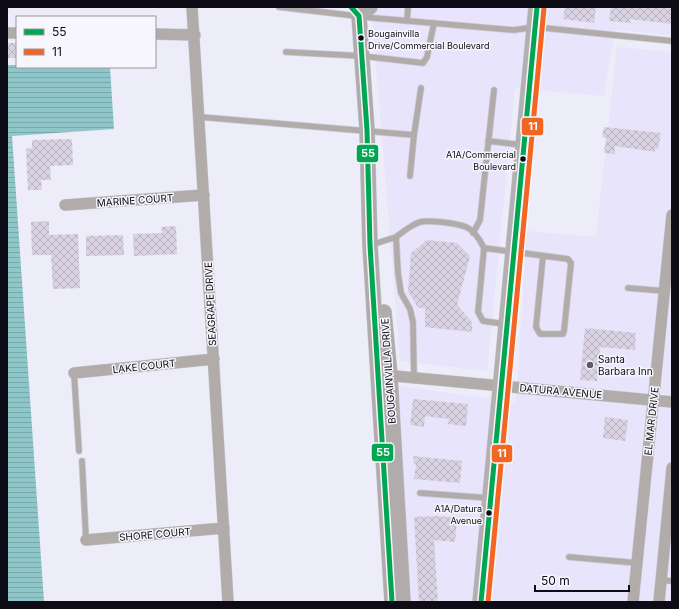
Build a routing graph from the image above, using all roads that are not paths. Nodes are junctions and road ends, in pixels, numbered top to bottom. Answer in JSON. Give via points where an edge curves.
{"nodes":[{"id":1,"x":192,"y":7,"type":"edge"},
{"id":2,"x":279,"y":7,"type":"edge"},
{"id":3,"x":408,"y":7,"type":"edge"},
{"id":4,"x":537,"y":7,"type":"edge"},
{"id":5,"x":360,"y":10,"type":"edge"},
{"id":6,"x":407,"y":21,"type":"junction"},
{"id":7,"x":434,"y":23,"type":"junction"},
{"id":8,"x":535,"y":27,"type":"junction"},
{"id":9,"x":156,"y":34,"type":"edge"},
{"id":10,"x":195,"y":34,"type":"junction"},
{"id":11,"x":672,"y":41,"type":"edge"},
{"id":12,"x":286,"y":52,"type":"dead end"},
{"id":13,"x":362,"y":56,"type":"junction"},
{"id":14,"x":421,"y":88,"type":"dead end"},
{"id":15,"x":494,"y":90,"type":"dead end"},
{"id":16,"x":200,"y":117,"type":"junction"},
{"id":17,"x":367,"y":135,"type":"junction"},
{"id":18,"x":414,"y":135,"type":"junction"},
{"id":19,"x":488,"y":141,"type":"junction"},
{"id":20,"x":524,"y":145,"type":"junction"},
{"id":21,"x":410,"y":176,"type":"dead end"},
{"id":22,"x":204,"y":195,"type":"junction"},
{"id":23,"x":65,"y":205,"type":"dead end"},
{"id":24,"x":672,"y":216,"type":"edge"},
{"id":25,"x":473,"y":232,"type":"junction"},
{"id":26,"x":396,"y":237,"type":"junction"},
{"id":27,"x":375,"y":244,"type":"junction"},
{"id":28,"x":484,"y":248,"type":"junction"},
{"id":29,"x":514,"y":253,"type":"junction"},
{"id":30,"x":543,"y":256,"type":"junction"},
{"id":31,"x":628,"y":288,"type":"dead end"},
{"id":32,"x":664,"y":291,"type":"junction"},
{"id":33,"x":507,"y":324,"type":"junction"},
{"id":34,"x":214,"y":359,"type":"junction"},
{"id":35,"x":74,"y":373,"type":"joint"},
{"id":36,"x":384,"y":375,"type":"junction"},
{"id":37,"x":414,"y":377,"type":"junction"},
{"id":38,"x":502,"y":386,"type":"junction"},
{"id":39,"x":653,"y":400,"type":"junction"},
{"id":40,"x":672,"y":402,"type":"edge"},
{"id":41,"x":79,"y":451,"type":"dead end"},
{"id":42,"x":82,"y":461,"type":"dead end"},
{"id":43,"x":672,"y":468,"type":"edge"},
{"id":44,"x":671,"y":485,"type":"edge"},
{"id":45,"x":420,"y":493,"type":"dead end"},
{"id":46,"x":491,"y":498,"type":"junction"},
{"id":47,"x":224,"y":528,"type":"junction"},
{"id":48,"x":86,"y":540,"type":"joint"},
{"id":49,"x":569,"y":557,"type":"dead end"},
{"id":50,"x":637,"y":563,"type":"junction"},
{"id":51,"x":667,"y":580,"type":"edge"},
{"id":52,"x":228,"y":602,"type":"edge"},
{"id":53,"x":392,"y":602,"type":"edge"},
{"id":54,"x":403,"y":602,"type":"edge"},
{"id":55,"x":481,"y":602,"type":"edge"},
{"id":56,"x":633,"y":602,"type":"edge"},
{"id":57,"x":659,"y":602,"type":"edge"}],
"edges":[{"from":1,"to":10,"type":"street","name":"SEAGRAPE DRIVE"},
{"from":2,"to":5,"type":"lane"},
{"from":3,"to":6,"type":"lane"},
{"from":4,"to":8,"type":"main road"},
{"from":5,"to":6,"type":"lane"},
{"from":5,"to":13,"type":"street","name":"BOUGAINVILLA DRIVE"},
{"from":6,"to":7,"type":"lane"},
{"from":7,"to":8,"type":"lane","via":[[514,30]]},
{"from":7,"to":13,"type":"lane","via":[[427,58],[423,63]]},
{"from":8,"to":11,"type":"lane"},
{"from":8,"to":20,"type":"main road"},
{"from":9,"to":10,"type":"street"},
{"from":10,"to":16,"type":"street","name":"SEAGRAPE DRIVE"},
{"from":12,"to":13,"type":"lane"},
{"from":13,"to":17,"type":"street","name":"BOUGAINVILLA DRIVE"},
{"from":14,"to":18,"type":"lane"},
{"from":15,"to":19,"type":"lane"},
{"from":16,"to":17,"type":"lane"},
{"from":16,"to":22,"type":"street","name":"SEAGRAPE DRIVE"},
{"from":17,"to":18,"type":"lane"},
{"from":17,"to":27,"type":"street","name":"BOUGAINVILLA DRIVE"},
{"from":18,"to":21,"type":"lane"},
{"from":19,"to":20,"type":"lane"},
{"from":19,"to":25,"type":"lane","via":[[480,220]]},
{"from":20,"to":29,"type":"main road"},
{"from":22,"to":23,"type":"street","name":"MARINE COURT"},
{"from":22,"to":34,"type":"street","name":"SEAGRAPE DRIVE"},
{"from":24,"to":32,"type":"street","name":"EL MAR DRIVE"},
{"from":25,"to":26,"type":"lane","via":[[466,227],[425,221],[411,226]]},
{"from":25,"to":28,"type":"lane"},
{"from":26,"to":27,"type":"lane"},
{"from":26,"to":37,"type":"lane","via":[[401,293],[410,309],[413,322]]},
{"from":27,"to":36,"type":"street","name":"BOUGAINVILLA DRIVE"},
{"from":28,"to":29,"type":"lane"},
{"from":28,"to":33,"type":"lane","via":[[478,312],[483,321]]},
{"from":29,"to":30,"type":"lane"},
{"from":29,"to":33,"type":"main road"},
{"from":30,"to":30,"type":"lane","via":[[568,259],[571,263],[564,331],[559,336],[540,334],[536,327]]},
{"from":31,"to":32,"type":"lane"},
{"from":32,"to":39,"type":"street","name":"EL MAR DRIVE"},
{"from":33,"to":38,"type":"main road"},
{"from":34,"to":35,"type":"street","name":"LAKE COURT"},
{"from":34,"to":47,"type":"street","name":"SEAGRAPE DRIVE"},
{"from":35,"to":41,"type":"lane"},
{"from":36,"to":37,"type":"street","name":"DATURA AVENUE"},
{"from":36,"to":53,"type":"street","name":"BOUGAINVILLA DRIVE"},
{"from":36,"to":54,"type":"street","name":"BOUGAINVILLA DRIVE"},
{"from":37,"to":38,"type":"street","name":"DATURA AVENUE"},
{"from":38,"to":39,"type":"street","name":"DATURA AVENUE"},
{"from":38,"to":46,"type":"main road"},
{"from":39,"to":40,"type":"street","name":"DATURA AVENUE"},
{"from":39,"to":50,"type":"street","name":"EL MAR DRIVE"},
{"from":42,"to":48,"type":"lane"},
{"from":43,"to":44,"type":"street"},
{"from":44,"to":51,"type":"street"},
{"from":45,"to":46,"type":"lane"},
{"from":46,"to":55,"type":"main road"},
{"from":47,"to":48,"type":"street","name":"SHORE COURT"},
{"from":47,"to":52,"type":"street","name":"SEAGRAPE DRIVE"},
{"from":49,"to":50,"type":"lane"},
{"from":50,"to":56,"type":"street","name":"EL MAR DRIVE"},
{"from":51,"to":57,"type":"street"}]}
